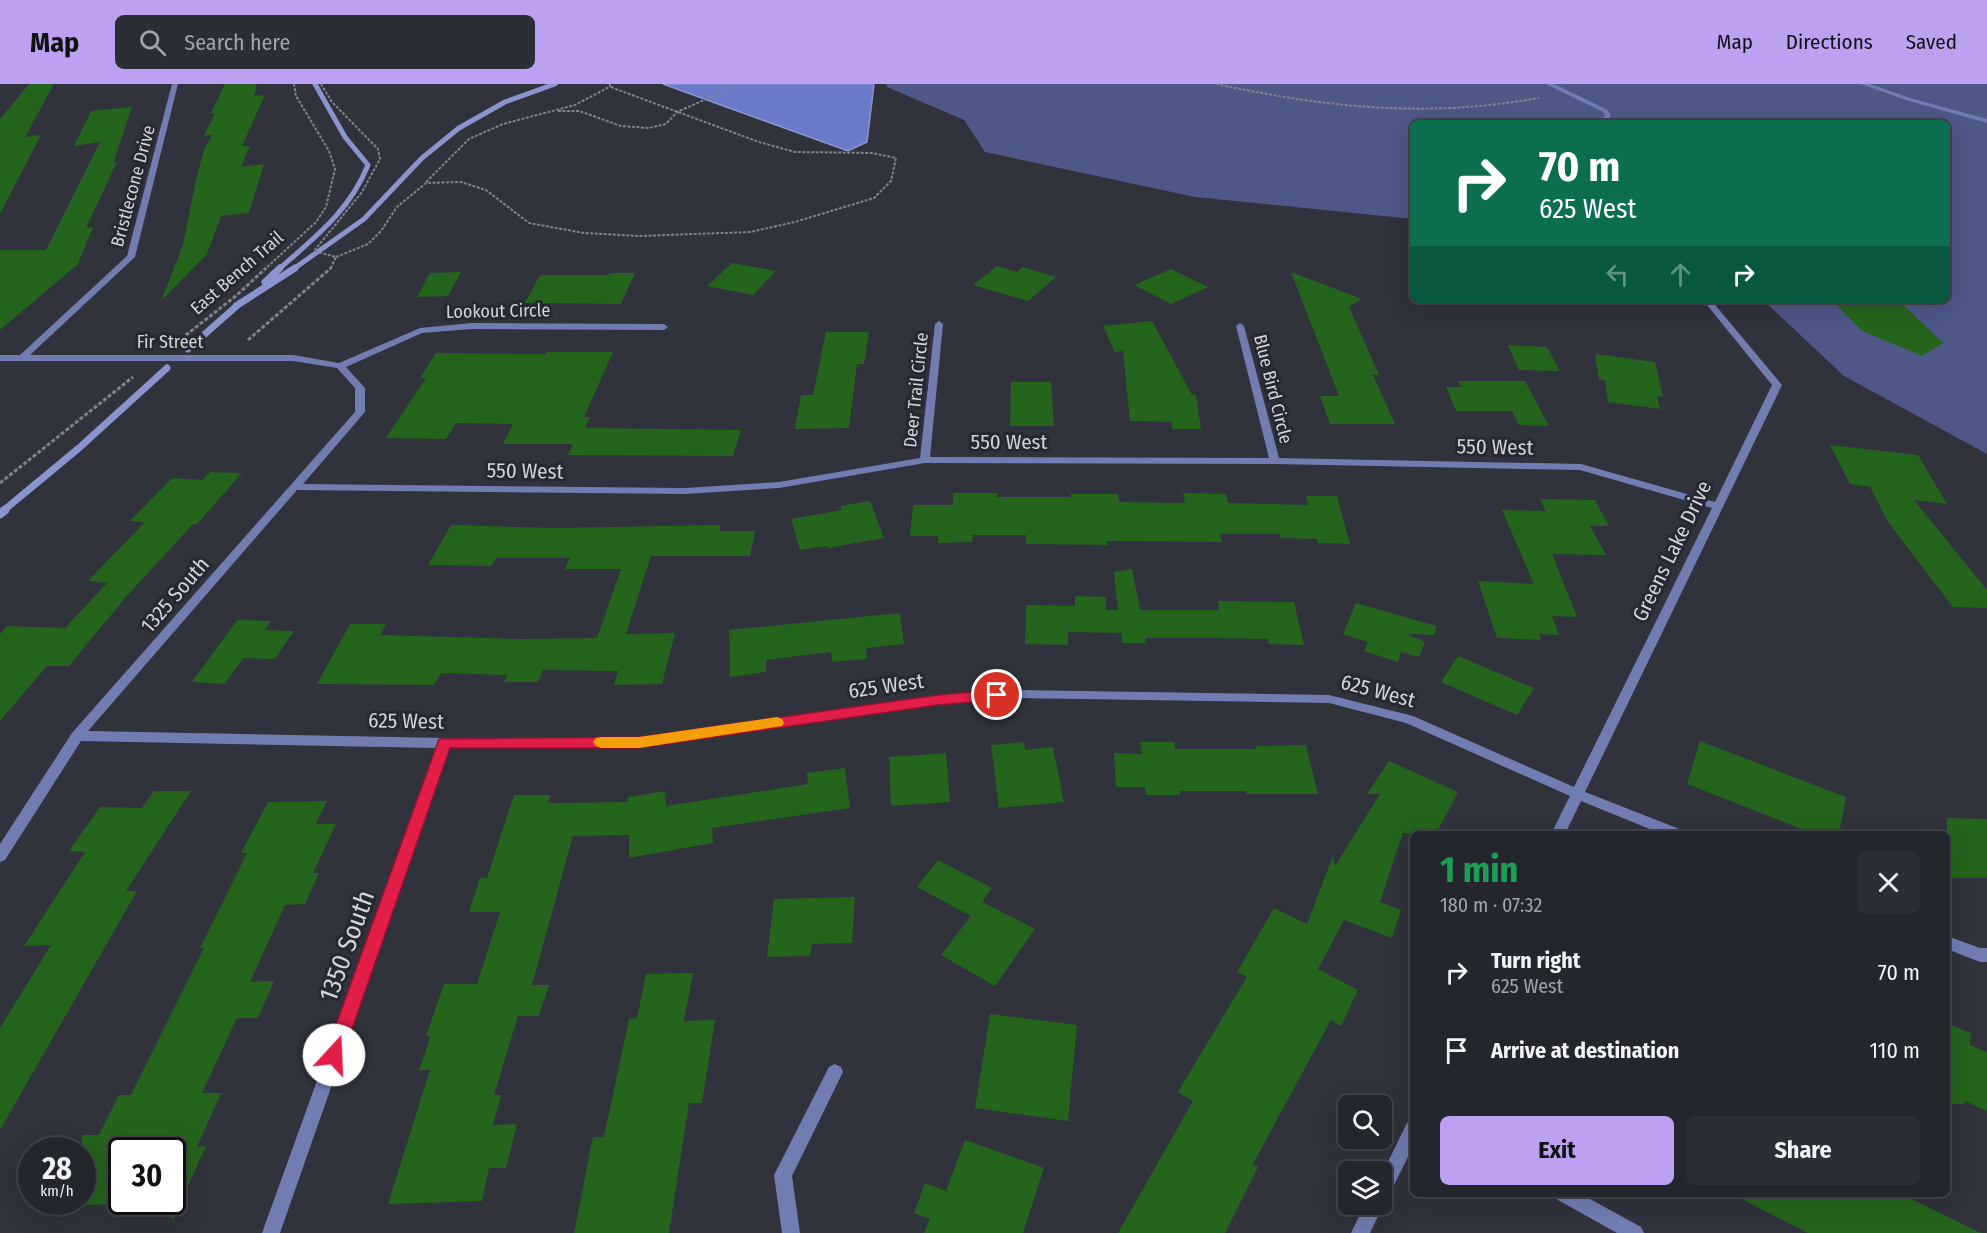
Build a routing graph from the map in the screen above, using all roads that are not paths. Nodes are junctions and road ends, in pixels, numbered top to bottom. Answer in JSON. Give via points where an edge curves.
{"nodes":[{"id":1,"x":175,"y":84,"type":"edge"},
{"id":2,"x":1549,"y":84,"type":"edge"},
{"id":3,"x":1864,"y":84,"type":"edge"},
{"id":4,"x":1603,"y":120,"type":"edge"},
{"id":5,"x":1987,"y":121,"type":"edge"},
{"id":6,"x":1709,"y":303,"type":"edge"},
{"id":7,"x":939,"y":324,"type":"dead end"},
{"id":8,"x":1240,"y":326,"type":"dead end"},
{"id":9,"x":664,"y":327,"type":"dead end"},
{"id":10,"x":0,"y":358,"type":"edge"},
{"id":11,"x":22,"y":358,"type":"junction"},
{"id":12,"x":340,"y":366,"type":"junction"},
{"id":13,"x":926,"y":460,"type":"junction"},
{"id":14,"x":1275,"y":461,"type":"junction"},
{"id":15,"x":295,"y":487,"type":"junction"},
{"id":16,"x":1719,"y":507,"type":"junction"},
{"id":17,"x":77,"y":736,"type":"junction"},
{"id":18,"x":445,"y":742,"type":"junction"},
{"id":19,"x":1577,"y":794,"type":"junction"},
{"id":20,"x":1559,"y":831,"type":"edge"},
{"id":21,"x":1670,"y":831,"type":"edge"},
{"id":22,"x":0,"y":856,"type":"edge"},
{"id":23,"x":1950,"y":943,"type":"edge"},
{"id":24,"x":1987,"y":955,"type":"edge"},
{"id":25,"x":835,"y":1072,"type":"dead end"},
{"id":26,"x":1410,"y":1135,"type":"edge"},
{"id":27,"x":1392,"y":1171,"type":"edge"},
{"id":28,"x":1569,"y":1197,"type":"edge"},
{"id":29,"x":1369,"y":1215,"type":"edge"},
{"id":30,"x":271,"y":1233,"type":"edge"},
{"id":31,"x":791,"y":1233,"type":"edge"},
{"id":32,"x":1360,"y":1233,"type":"edge"},
{"id":33,"x":1635,"y":1233,"type":"edge"}],
"edges":[{"from":1,"to":11,"type":"street","name":"Bristlecone Drive","via":[[131,257]]},
{"from":2,"to":4,"type":"street","via":[[1606,111],[1608,116]]},
{"from":3,"to":5,"type":"street"},
{"from":6,"to":16,"type":"street","name":"Greens Lake Drive","via":[[1777,385]]},
{"from":7,"to":13,"type":"street","name":"Deer Trail Circle"},
{"from":8,"to":14,"type":"street","name":"Blue Bird Circle"},
{"from":9,"to":12,"type":"street","name":"Lookout Circle","via":[[472,326],[420,331]]},
{"from":10,"to":11,"type":"street","name":"Fir Street"},
{"from":11,"to":12,"type":"street","name":"Fir Street","via":[[293,358]]},
{"from":12,"to":15,"type":"street","name":"1325 South","via":[[360,388],[360,412]]},
{"from":13,"to":14,"type":"street","name":"550 West"},
{"from":13,"to":15,"type":"street","name":"550 West","via":[[779,485],[685,491]]},
{"from":14,"to":16,"type":"street","name":"550 West","via":[[1581,467]]},
{"from":15,"to":17,"type":"street","name":"1325 South"},
{"from":16,"to":19,"type":"street","name":"Greens Lake Drive"},
{"from":17,"to":18,"type":"street","name":"625 West"},
{"from":17,"to":22,"type":"street","name":"1325 South"},
{"from":18,"to":19,"type":"street","name":"625 West","via":[[639,742],[938,700],[1017,694],[1329,699],[1409,719]]},
{"from":18,"to":30,"type":"street","name":"1350 South"},
{"from":19,"to":20,"type":"street","name":"Greens Lake Drive"},
{"from":19,"to":21,"type":"street","name":"625 West"},
{"from":23,"to":24,"type":"street"},
{"from":25,"to":31,"type":"street","via":[[783,1175]]},
{"from":26,"to":27,"type":"street"},
{"from":28,"to":33,"type":"street"},
{"from":29,"to":32,"type":"street"}]}
